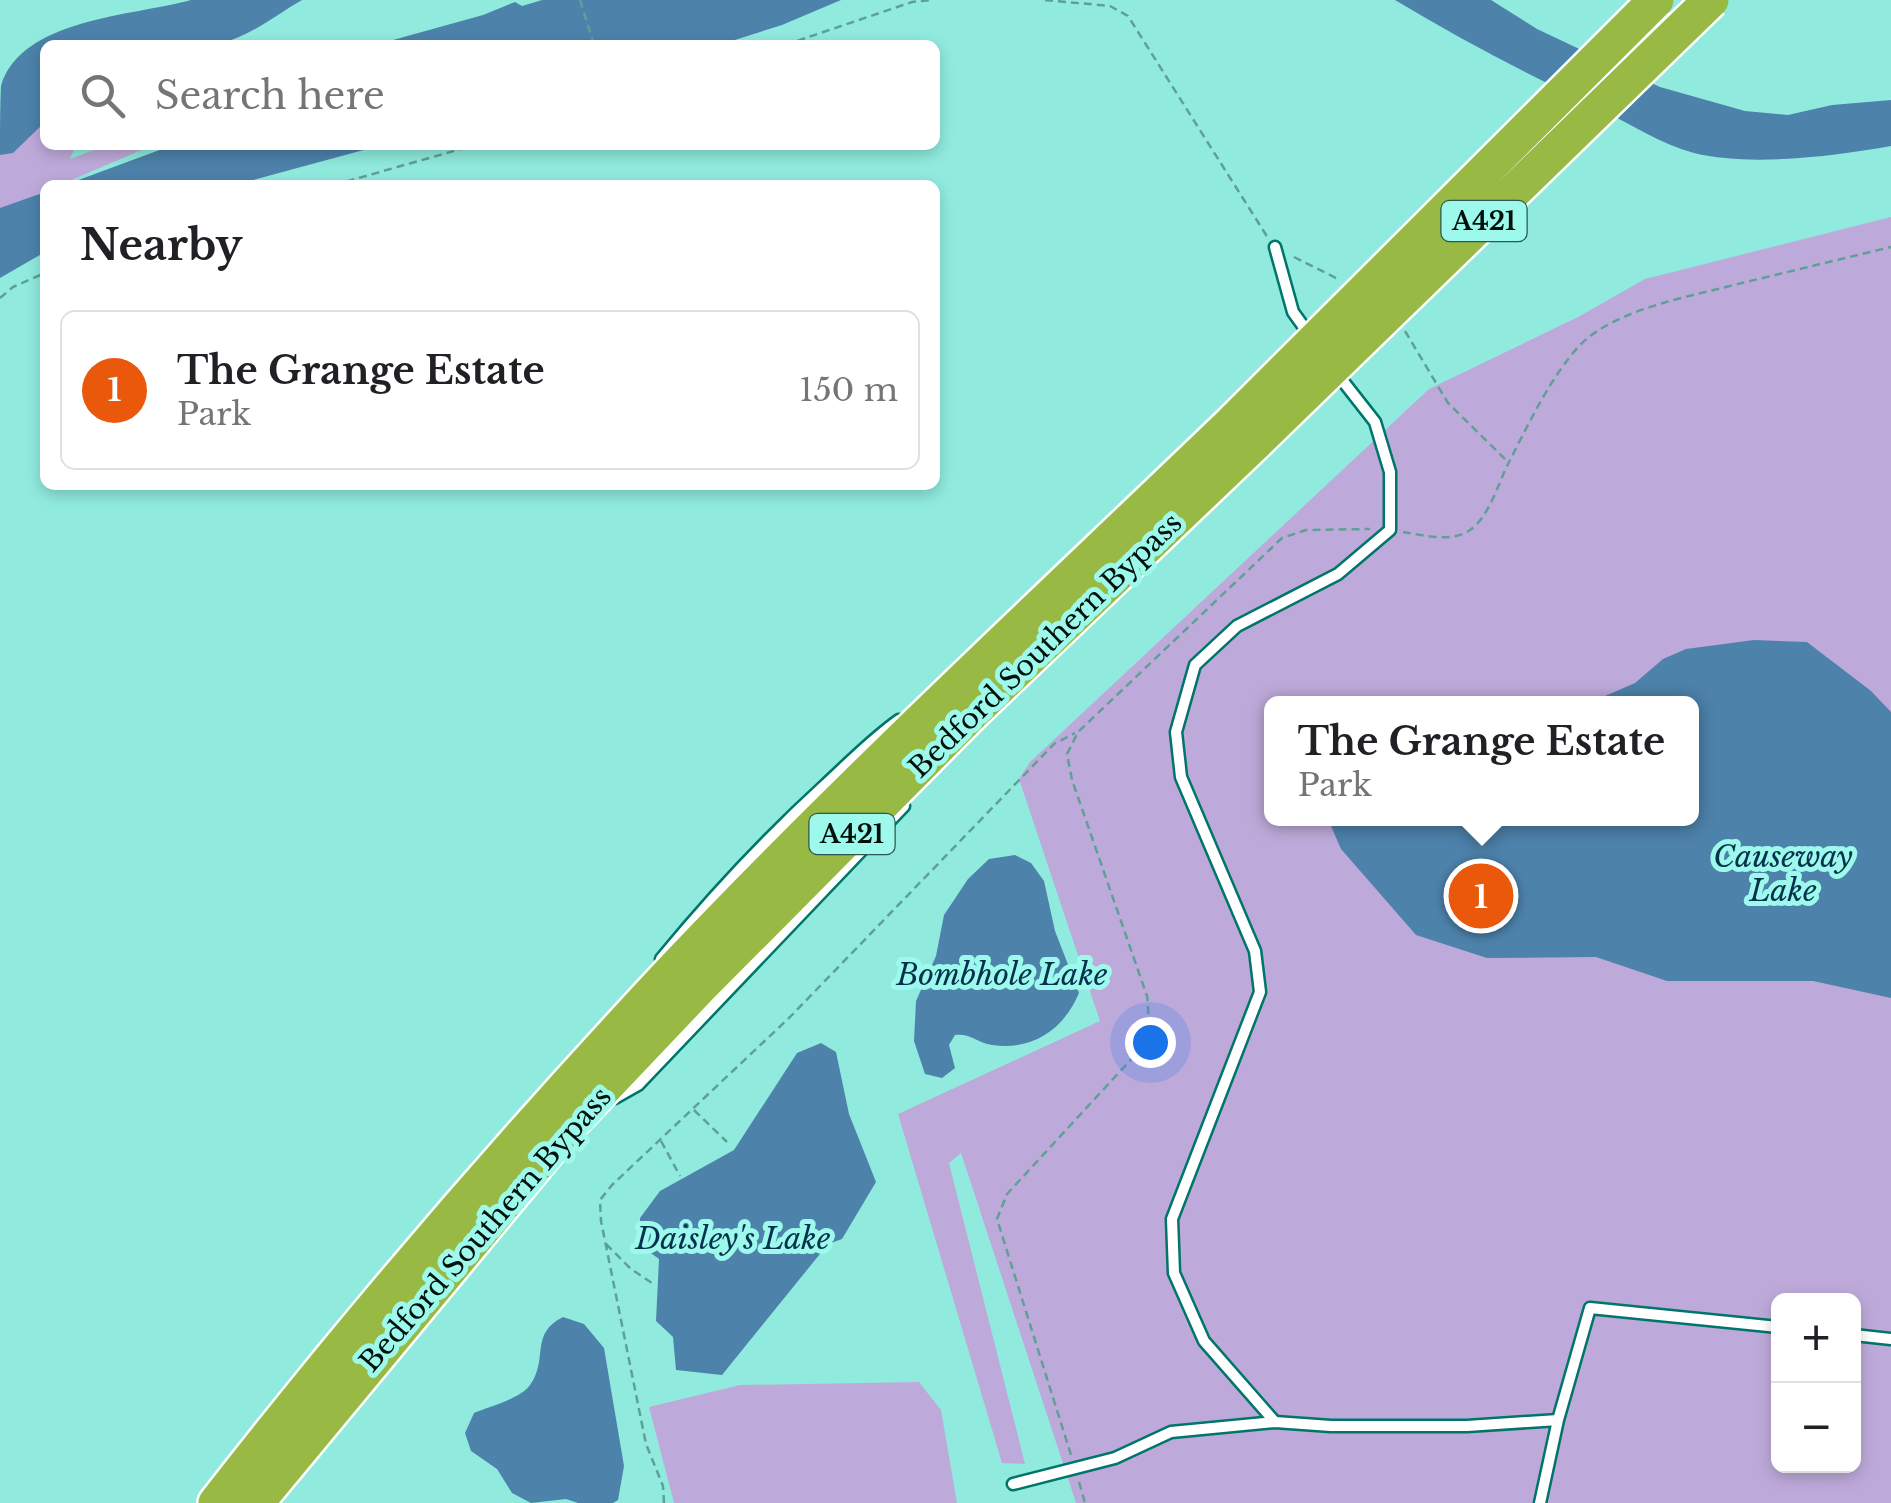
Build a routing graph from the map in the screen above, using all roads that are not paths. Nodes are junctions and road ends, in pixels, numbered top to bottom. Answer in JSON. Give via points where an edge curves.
{"nodes":[{"id":1,"x":1656,"y":0,"type":"edge"},
{"id":2,"x":1711,"y":0,"type":"edge"},
{"id":3,"x":1274,"y":248,"type":"road end"},
{"id":4,"x":1246,"y":431,"type":"junction"},
{"id":5,"x":963,"y":702,"type":"junction"},
{"id":6,"x":923,"y":782,"type":"dead end"},
{"id":7,"x":913,"y":796,"type":"dead end"},
{"id":8,"x":651,"y":971,"type":"dead end"},
{"id":9,"x":626,"y":1001,"type":"dead end"},
{"id":10,"x":565,"y":1088,"type":"junction"},
{"id":11,"x":569,"y":1125,"type":"junction"},
{"id":12,"x":456,"y":1235,"type":"junction"},
{"id":13,"x":1771,"y":1326,"type":"edge"},
{"id":14,"x":1861,"y":1336,"type":"edge"},
{"id":15,"x":1891,"y":1339,"type":"edge"},
{"id":16,"x":1558,"y":1420,"type":"junction"},
{"id":17,"x":1275,"y":1422,"type":"junction"},
{"id":18,"x":287,"y":1437,"type":"junction"},
{"id":19,"x":1013,"y":1484,"type":"dead end"},
{"id":20,"x":216,"y":1503,"type":"edge"},
{"id":21,"x":256,"y":1503,"type":"edge"},
{"id":22,"x":1540,"y":1503,"type":"edge"}],
"edges":[{"from":1,"to":4,"type":"highway","name":"Bedford Southern Bypass","number":"A421","bridge":true},
{"from":2,"to":4,"type":"highway","name":"Bedford Southern Bypass","number":"A421","bridge":true},
{"from":3,"to":17,"type":"lane","via":[[1293,312],[1375,422],[1390,472],[1390,530],[1338,574],[1237,626],[1209,652],[1196,665],[1176,732],[1181,777],[1255,951],[1260,992],[1172,1220],[1174,1274],[1204,1341]]},
{"from":4,"to":5,"type":"highway","name":"Bedford Southern Bypass","number":"A421"},
{"from":5,"to":6,"type":"lane"},
{"from":5,"to":8,"type":"lane","via":[[921,705],[880,734],[707,902]]},
{"from":5,"to":10,"type":"highway","name":"Bedford Southern Bypass","number":"A421","via":[[676,968]]},
{"from":5,"to":11,"type":"highway","name":"Bedford Southern Bypass","number":"A421"},
{"from":7,"to":11,"type":"lane","via":[[638,1085]]},
{"from":9,"to":10,"type":"lane"},
{"from":10,"to":12,"type":"highway","name":"Bedford Southern Bypass","number":"A421"},
{"from":11,"to":12,"type":"highway","name":"Bedford Southern Bypass","number":"A421"},
{"from":12,"to":18,"type":"highway","name":"Bedford Southern Bypass","number":"A421"},
{"from":13,"to":16,"type":"lane","via":[[1590,1308]]},
{"from":14,"to":15,"type":"lane"},
{"from":16,"to":17,"type":"lane","via":[[1467,1426]]},
{"from":16,"to":22,"type":"lane"},
{"from":17,"to":19,"type":"lane","via":[[1170,1432],[1115,1458]]},
{"from":18,"to":20,"type":"highway","name":"Bedford Southern Bypass","number":"A421"},
{"from":18,"to":21,"type":"highway","name":"Bedford Southern Bypass","number":"A421"}]}
